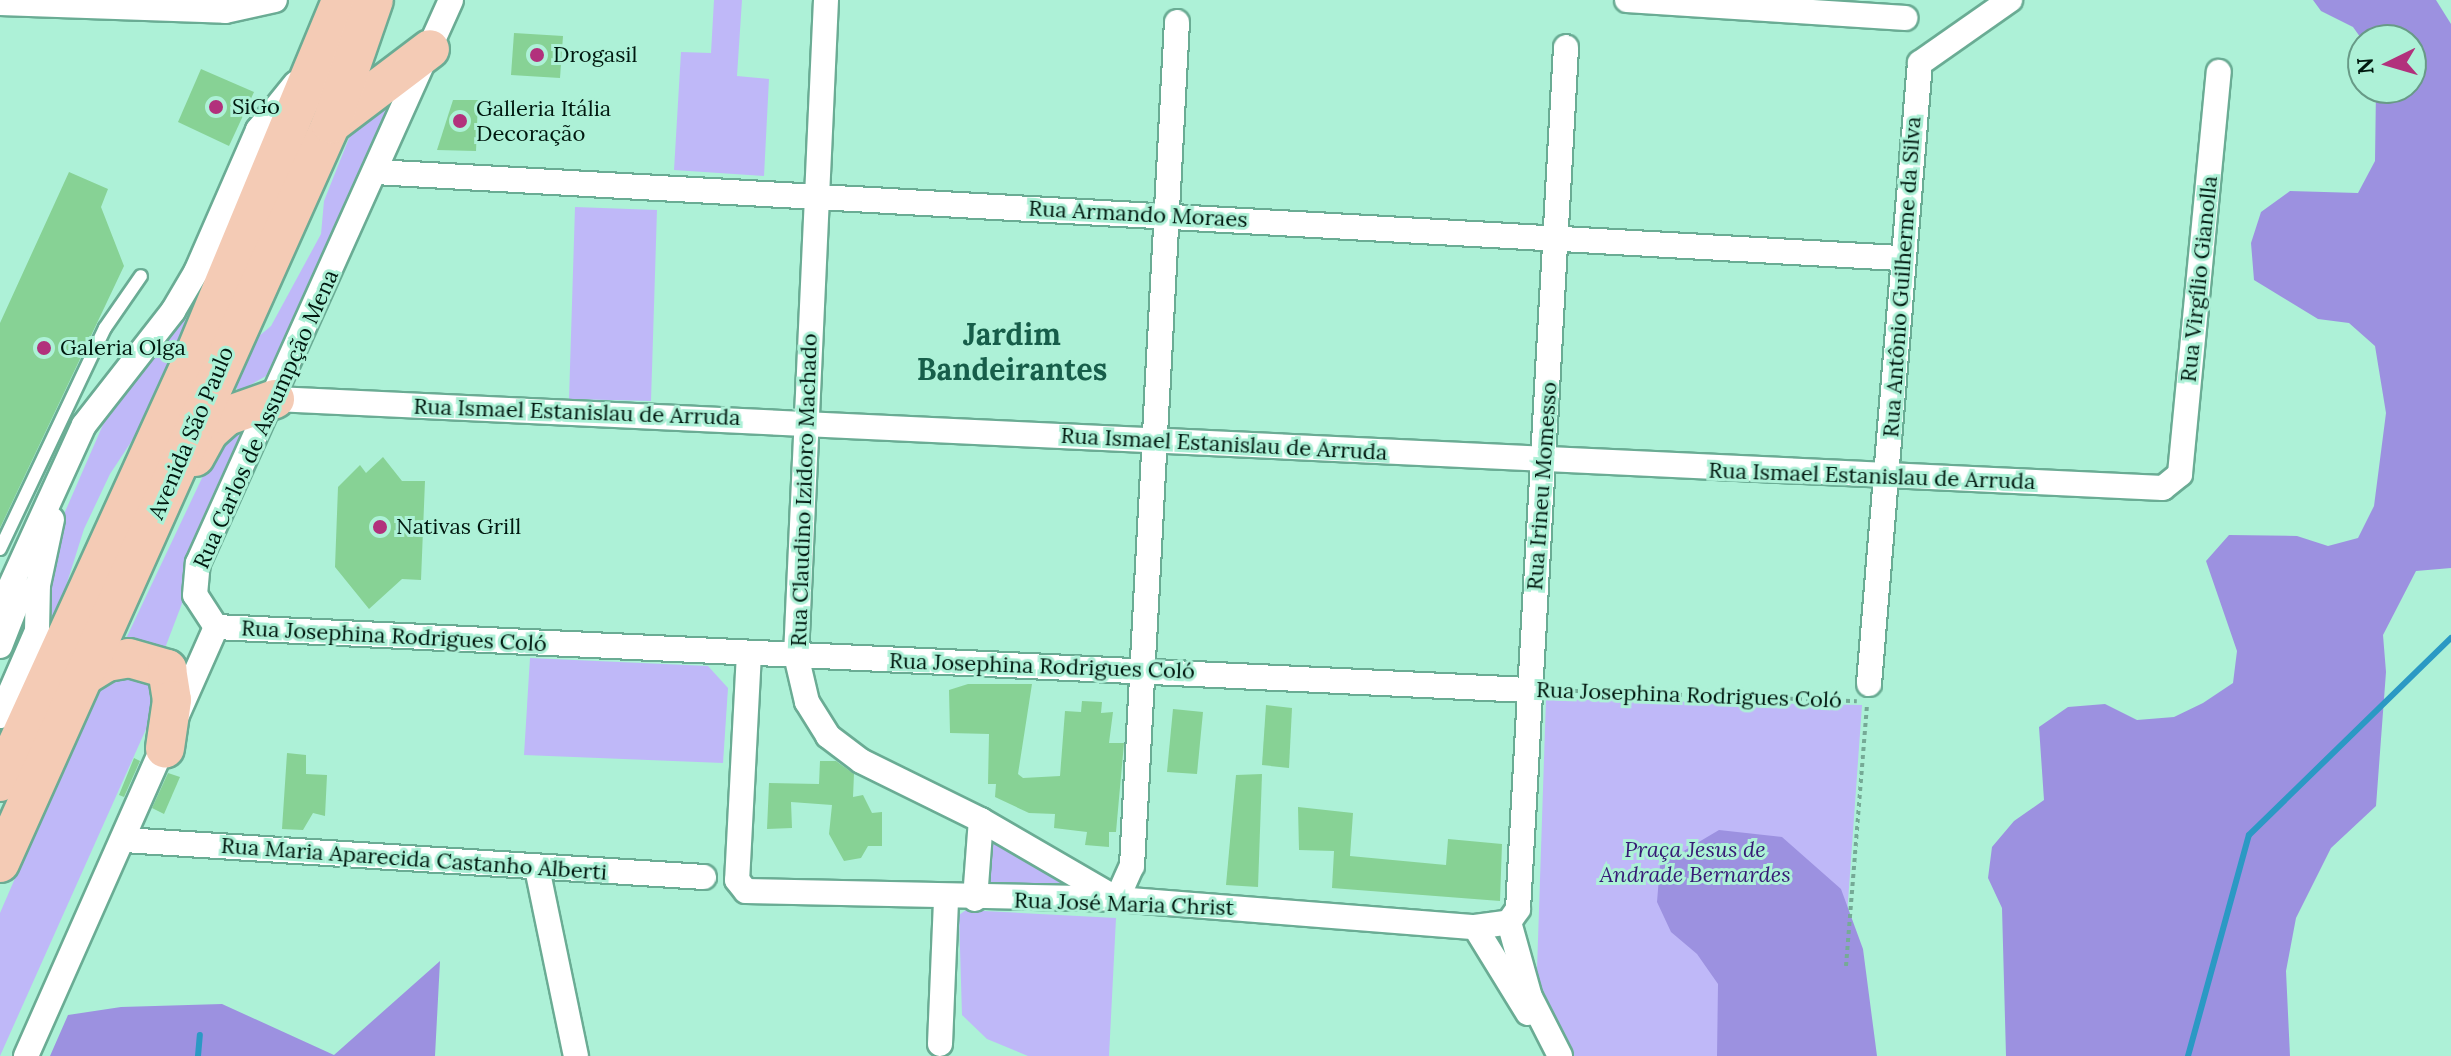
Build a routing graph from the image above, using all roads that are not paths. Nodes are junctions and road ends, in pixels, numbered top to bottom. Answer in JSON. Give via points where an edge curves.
{"nodes":[{"id":1,"x":275,"y":0,"type":"edge"},
{"id":2,"x":341,"y":0,"type":"edge"},
{"id":3,"x":374,"y":0,"type":"edge"},
{"id":4,"x":451,"y":0,"type":"edge"},
{"id":5,"x":826,"y":0,"type":"edge"},
{"id":6,"x":1627,"y":0,"type":"edge"},
{"id":7,"x":2010,"y":0,"type":"edge"},
{"id":8,"x":2,"y":8,"type":"edge"},
{"id":9,"x":1908,"y":16,"type":"edge"},
{"id":10,"x":1177,"y":22,"type":"dead end"},
{"id":11,"x":1566,"y":47,"type":"dead end"},
{"id":12,"x":430,"y":49,"type":"junction"},
{"id":13,"x":2219,"y":72,"type":"dead end"},
{"id":14,"x":331,"y":124,"type":"junction"},
{"id":15,"x":375,"y":172,"type":"junction"},
{"id":16,"x":815,"y":196,"type":"junction"},
{"id":17,"x":1168,"y":215,"type":"junction"},
{"id":18,"x":1557,"y":236,"type":"junction"},
{"id":19,"x":1901,"y":258,"type":"junction"},
{"id":20,"x":141,"y":276,"type":"dead end"},
{"id":21,"x":275,"y":399,"type":"junction"},
{"id":22,"x":807,"y":421,"type":"junction"},
{"id":23,"x":84,"y":425,"type":"junction"},
{"id":24,"x":1154,"y":441,"type":"junction"},
{"id":25,"x":1543,"y":461,"type":"junction"},
{"id":26,"x":1887,"y":477,"type":"junction"},
{"id":27,"x":2173,"y":484,"type":"joint"},
{"id":28,"x":146,"y":538,"type":"junction"},
{"id":29,"x":0,"y":549,"type":"edge"},
{"id":30,"x":22,"y":561,"type":"junction"},
{"id":31,"x":0,"y":609,"type":"edge"},
{"id":32,"x":216,"y":627,"type":"junction"},
{"id":33,"x":0,"y":646,"type":"edge"},
{"id":34,"x":749,"y":653,"type":"junction"},
{"id":35,"x":796,"y":655,"type":"junction"},
{"id":36,"x":1143,"y":669,"type":"junction"},
{"id":37,"x":81,"y":678,"type":"junction"},
{"id":38,"x":1529,"y":690,"type":"junction"},
{"id":39,"x":1868,"y":692,"type":"road end"},
{"id":40,"x":0,"y":716,"type":"edge"},
{"id":41,"x":165,"y":748,"type":"junction"},
{"id":42,"x":0,"y":782,"type":"edge"},
{"id":43,"x":981,"y":820,"type":"junction"},
{"id":44,"x":124,"y":840,"type":"junction"},
{"id":45,"x":0,"y":863,"type":"edge"},
{"id":46,"x":537,"y":868,"type":"junction"},
{"id":47,"x":704,"y":877,"type":"dead end"},
{"id":48,"x":946,"y":898,"type":"junction"},
{"id":49,"x":975,"y":899,"type":"junction"},
{"id":50,"x":1117,"y":899,"type":"junction"},
{"id":51,"x":1509,"y":922,"type":"junction"},
{"id":52,"x":1475,"y":927,"type":"junction"},
{"id":53,"x":1544,"y":1032,"type":"junction"},
{"id":54,"x":940,"y":1044,"type":"dead end"},
{"id":55,"x":26,"y":1056,"type":"edge"},
{"id":56,"x":576,"y":1056,"type":"edge"},
{"id":57,"x":1560,"y":1056,"type":"edge"}],
"edges":[{"from":1,"to":8,"type":"street","via":[[252,8]]},
{"from":2,"to":23,"type":"street","via":[[301,77],[258,130],[173,311]]},
{"from":2,"to":42,"type":"main road","name":"Avenida São Paulo","via":[[191,363]]},
{"from":3,"to":14,"type":"main road","name":"Avenida São Paulo"},
{"from":4,"to":12,"type":"street","name":"Rua Carlos de Assumpção Mena"},
{"from":5,"to":16,"type":"street","name":"Rua Claudino Izidoro Machado"},
{"from":6,"to":9,"type":"street"},
{"from":7,"to":19,"type":"street","name":"Rua Antônio Guilherme da Silva","via":[[1920,63]]},
{"from":10,"to":17,"type":"street"},
{"from":11,"to":18,"type":"street","name":"Rua Irineu Momesso"},
{"from":12,"to":14,"type":"main road"},
{"from":12,"to":15,"type":"street","name":"Rua Carlos de Assumpção Mena"},
{"from":13,"to":27,"type":"street","name":"Rua Virgílio Gianolla","via":[[2180,474]]},
{"from":14,"to":28,"type":"main road","name":"Avenida São Paulo"},
{"from":15,"to":16,"type":"street","name":"Rua Armando Moraes"},
{"from":15,"to":21,"type":"street","name":"Rua Carlos de Assumpção Mena"},
{"from":16,"to":17,"type":"street","name":"Rua Armando Moraes"},
{"from":16,"to":22,"type":"street","name":"Rua Claudino Izidoro Machado"},
{"from":17,"to":18,"type":"street","name":"Rua Armando Moraes"},
{"from":17,"to":24,"type":"street"},
{"from":18,"to":19,"type":"street","name":"Rua Armando Moraes"},
{"from":18,"to":25,"type":"street","name":"Rua Irineu Momesso"},
{"from":19,"to":26,"type":"street","name":"Rua Antônio Guilherme da Silva"},
{"from":20,"to":29,"type":"lane","via":[[105,328]]},
{"from":21,"to":22,"type":"street","name":"Rua Ismael Estanislau de Arruda"},
{"from":21,"to":28,"type":"main road","via":[[249,404],[209,432]]},
{"from":21,"to":32,"type":"street","name":"Rua Carlos de Assumpção Mena","via":[[198,563],[195,595]]},
{"from":22,"to":24,"type":"street","name":"Rua Ismael Estanislau de Arruda"},
{"from":22,"to":35,"type":"street","name":"Rua Claudino Izidoro Machado"},
{"from":23,"to":30,"type":"street"},
{"from":23,"to":40,"type":"street","via":[[49,530],[37,631]]},
{"from":24,"to":25,"type":"street","name":"Rua Ismael Estanislau de Arruda"},
{"from":24,"to":36,"type":"street"},
{"from":25,"to":26,"type":"street","name":"Rua Ismael Estanislau de Arruda"},
{"from":25,"to":38,"type":"street","name":"Rua Irineu Momesso"},
{"from":26,"to":27,"type":"street","name":"Rua Ismael Estanislau de Arruda"},
{"from":26,"to":39,"type":"street","name":"Rua Antônio Guilherme da Silva"},
{"from":28,"to":37,"type":"main road","name":"Avenida São Paulo"},
{"from":30,"to":31,"type":"street"},
{"from":30,"to":33,"type":"street","via":[[22,588]]},
{"from":32,"to":34,"type":"street","name":"Rua Josephina Rodrigues Coló"},
{"from":32,"to":41,"type":"street"},
{"from":34,"to":35,"type":"street","name":"Rua Josephina Rodrigues Coló"},
{"from":34,"to":48,"type":"street","name":"Rua José Maria Christ","via":[[738,888]]},
{"from":35,"to":36,"type":"street","name":"Rua Josephina Rodrigues Coló"},
{"from":35,"to":43,"type":"street","name":"Rua Claudino Izidoro Machado","via":[[807,702],[828,736],[861,761]]},
{"from":36,"to":38,"type":"street","name":"Rua Josephina Rodrigues Coló"},
{"from":36,"to":50,"type":"street","via":[[1132,866]]},
{"from":37,"to":41,"type":"main road","via":[[107,662],[129,658],[167,669],[172,700]]},
{"from":37,"to":45,"type":"main road","name":"Avenida São Paulo"},
{"from":38,"to":51,"type":"street","name":"Rua Irineu Momesso","via":[[1518,909]]},
{"from":41,"to":44,"type":"street"},
{"from":43,"to":49,"type":"street"},
{"from":43,"to":50,"type":"street","name":"Rua Claudino Izidoro Machado"},
{"from":44,"to":46,"type":"street","name":"Rua Maria Aparecida Castanho Alberti"},
{"from":44,"to":55,"type":"street"},
{"from":46,"to":47,"type":"street","name":"Rua Maria Aparecida Castanho Alberti"},
{"from":46,"to":56,"type":"street"},
{"from":48,"to":49,"type":"street","name":"Rua José Maria Christ"},
{"from":48,"to":54,"type":"street"},
{"from":49,"to":50,"type":"street","name":"Rua José Maria Christ"},
{"from":50,"to":52,"type":"street","name":"Rua José Maria Christ"},
{"from":51,"to":52,"type":"street","name":"Rua José Maria Christ"},
{"from":51,"to":53,"type":"street"},
{"from":52,"to":53,"type":"street","via":[[1516,998]]},
{"from":53,"to":57,"type":"street"}]}
